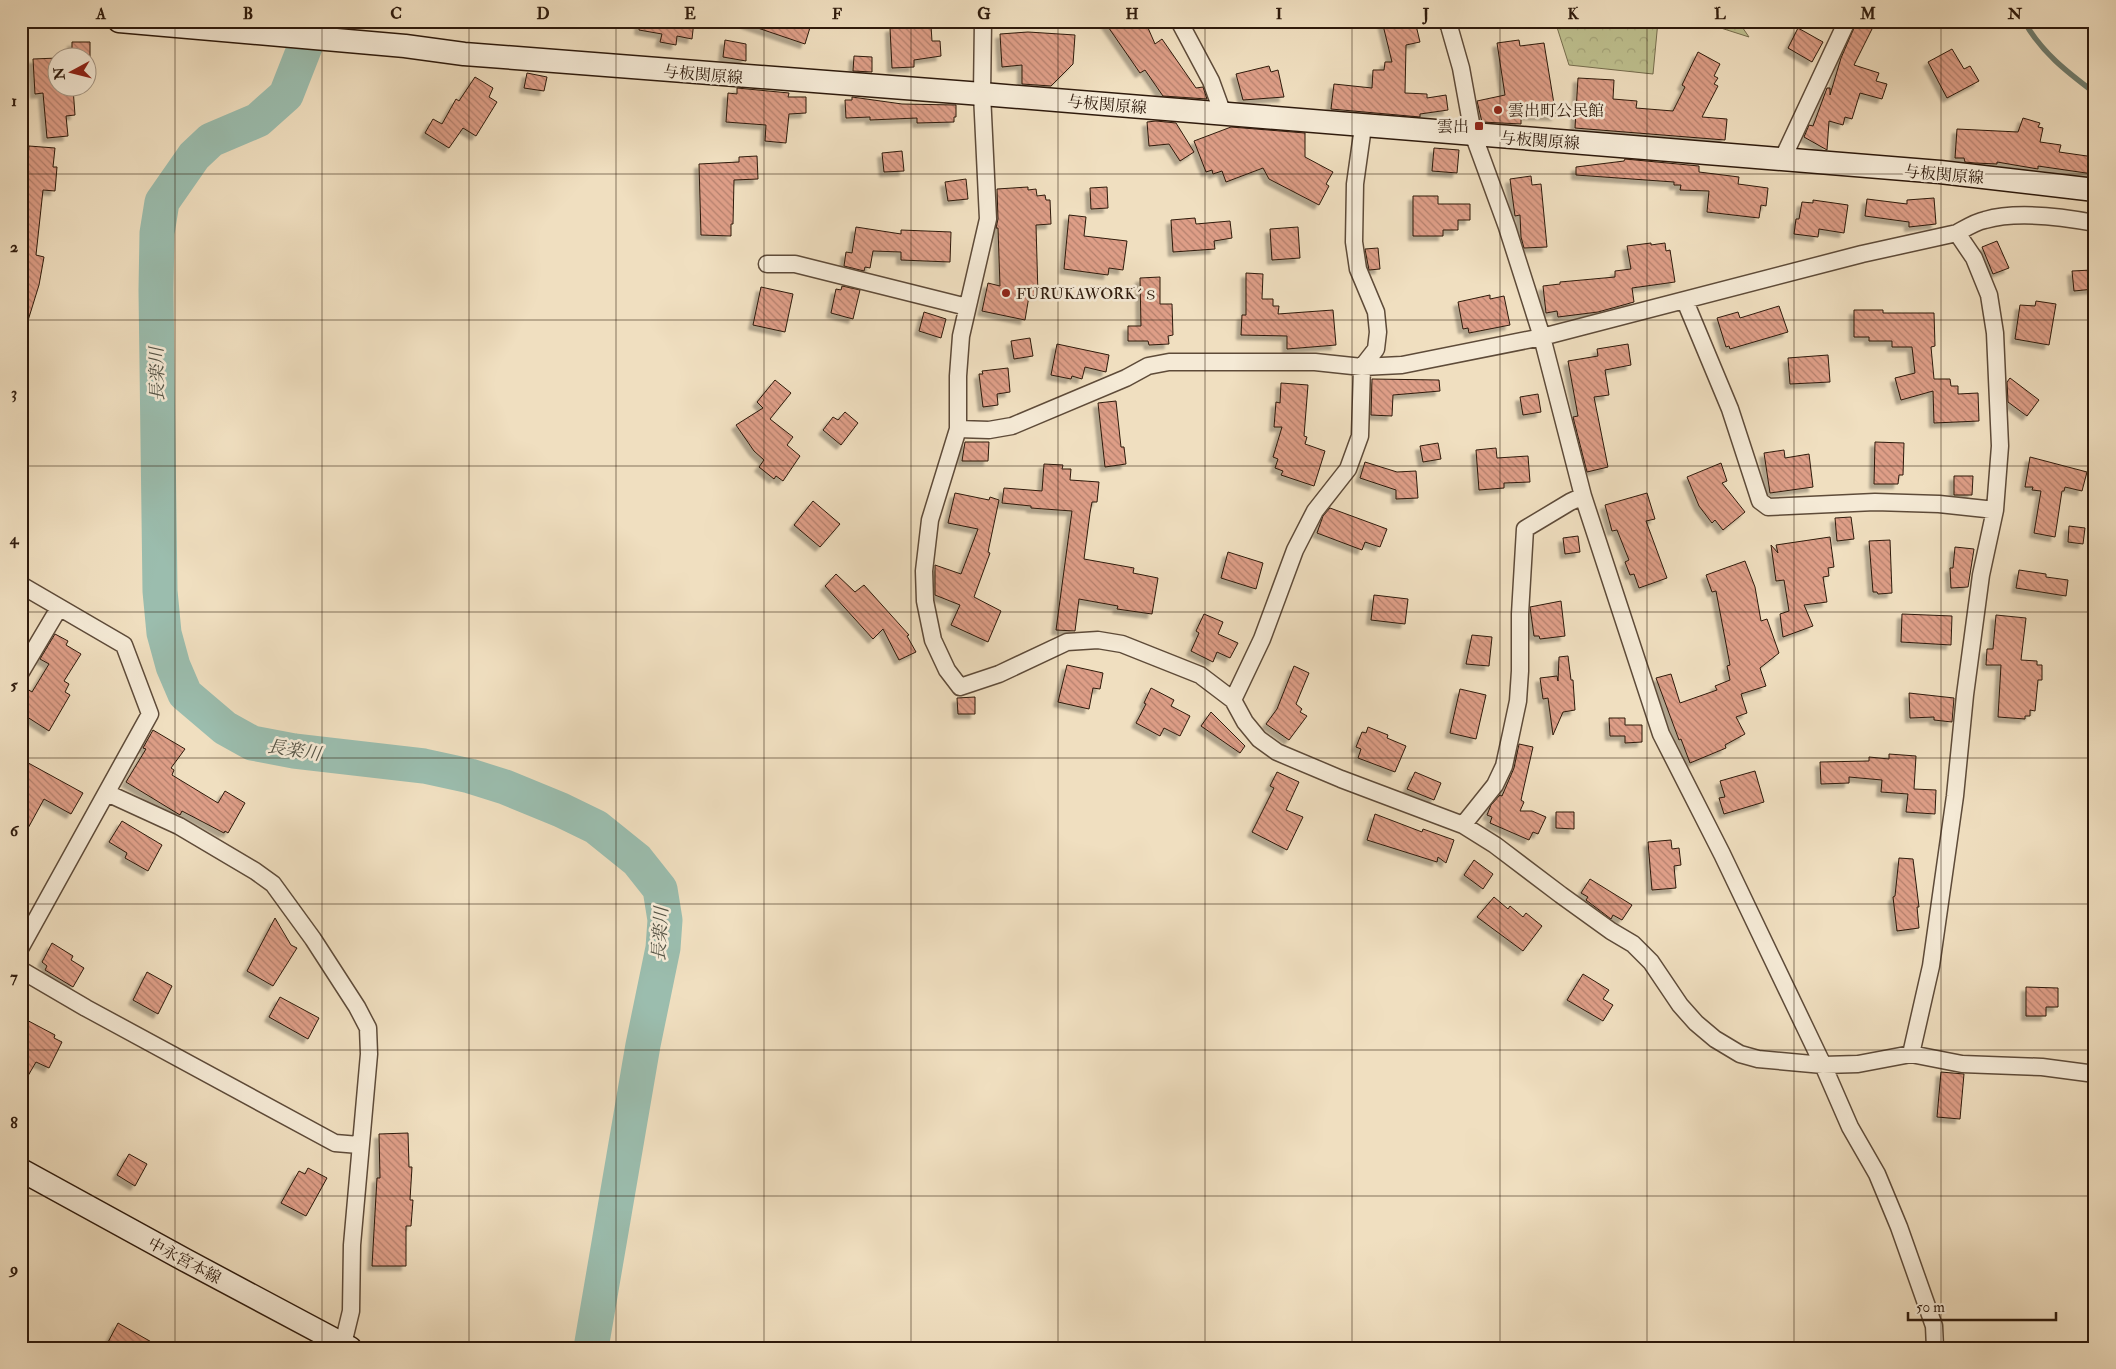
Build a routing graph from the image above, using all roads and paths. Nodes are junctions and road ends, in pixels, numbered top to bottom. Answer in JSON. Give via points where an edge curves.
{"nodes":[{"id":1,"x":119,"y":21,"type":"edge"},
{"id":2,"x":983,"y":21,"type":"edge"},
{"id":3,"x":1178,"y":21,"type":"edge"},
{"id":4,"x":1446,"y":21,"type":"edge"},
{"id":5,"x":1847,"y":21,"type":"edge"},
{"id":6,"x":223,"y":26,"type":"edge"},
{"id":7,"x":982,"y":94,"type":"junction"},
{"id":8,"x":1223,"y":114,"type":"junction"},
{"id":9,"x":1363,"y":127,"type":"junction"},
{"id":10,"x":1473,"y":134,"type":"junction"},
{"id":11,"x":1782,"y":160,"type":"junction"},
{"id":12,"x":2095,"y":190,"type":"edge"},
{"id":13,"x":2095,"y":223,"type":"edge"},
{"id":14,"x":1957,"y":233,"type":"junction"},
{"id":15,"x":767,"y":264,"type":"dead end"},
{"id":16,"x":1685,"y":301,"type":"junction"},
{"id":17,"x":967,"y":307,"type":"junction"},
{"id":18,"x":1542,"y":337,"type":"junction"},
{"id":19,"x":1362,"y":366,"type":"junction"},
{"id":20,"x":958,"y":429,"type":"junction"},
{"id":21,"x":1583,"y":496,"type":"junction"},
{"id":22,"x":1996,"y":510,"type":"junction"},
{"id":23,"x":21,"y":585,"type":"edge"},
{"id":24,"x":58,"y":608,"type":"junction"},
{"id":25,"x":21,"y":672,"type":"edge"},
{"id":26,"x":1233,"y":700,"type":"junction"},
{"id":27,"x":107,"y":793,"type":"junction"},
{"id":28,"x":1463,"y":825,"type":"junction"},
{"id":29,"x":21,"y":947,"type":"edge"},
{"id":30,"x":21,"y":970,"type":"edge"},
{"id":31,"x":1911,"y":1054,"type":"junction"},
{"id":32,"x":1823,"y":1065,"type":"junction"},
{"id":33,"x":2095,"y":1074,"type":"edge"},
{"id":34,"x":359,"y":1145,"type":"junction"},
{"id":35,"x":21,"y":1170,"type":"edge"},
{"id":36,"x":346,"y":1346,"type":"edge"},
{"id":37,"x":1935,"y":1348,"type":"edge"}],
"edges":[{"from":1,"to":6,"type":"main road","name":"与板関原線"},
{"from":2,"to":7,"type":"street"},
{"from":3,"to":8,"type":"street","via":[[1211,81]]},
{"from":4,"to":10,"type":"street","via":[[1461,68]]},
{"from":5,"to":11,"type":"street"},
{"from":6,"to":7,"type":"main road","name":"与板関原線","via":[[274,36],[406,46],[474,55]]},
{"from":7,"to":8,"type":"main road","name":"与板関原線"},
{"from":7,"to":17,"type":"street","via":[[988,219]]},
{"from":8,"to":9,"type":"main road","name":"与板関原線"},
{"from":9,"to":10,"type":"main road","name":"与板関原線"},
{"from":9,"to":19,"type":"street","via":[[1355,184],[1354,242],[1358,269],[1376,312],[1378,332],[1376,349]]},
{"from":10,"to":11,"type":"main road","name":"与板関原線"},
{"from":10,"to":18,"type":"street"},
{"from":11,"to":12,"type":"main road","name":"与板関原線","via":[[1940,172]]},
{"from":13,"to":14,"type":"street","via":[[2004,217],[1982,220]]},
{"from":14,"to":16,"type":"street","via":[[1862,254]]},
{"from":14,"to":22,"type":"street","via":[[1974,258],[1989,295],[1995,333],[2000,446]]},
{"from":15,"to":17,"type":"street","via":[[795,264]]},
{"from":16,"to":18,"type":"street"},
{"from":16,"to":22,"type":"street","via":[[1730,409],[1760,501],[1768,507],[1875,502]]},
{"from":17,"to":20,"type":"street","via":[[959,360]]},
{"from":18,"to":19,"type":"street","via":[[1402,365]]},
{"from":18,"to":21,"type":"street"},
{"from":19,"to":20,"type":"street","via":[[1315,362],[1169,362],[1148,366],[1012,426],[990,430]]},
{"from":19,"to":26,"type":"street","via":[[1360,436],[1355,453],[1348,468],[1315,511],[1295,550],[1262,639]]},
{"from":20,"to":26,"type":"street","via":[[930,520],[924,571],[925,601],[933,640],[947,670],[960,687],[999,674],[1067,642],[1098,640],[1122,644],[1200,675]]},
{"from":21,"to":28,"type":"street","via":[[1525,529],[1520,671],[1513,726],[1504,766],[1495,786]]},
{"from":21,"to":32,"type":"street","via":[[1661,734]]},
{"from":22,"to":31,"type":"street","via":[[1981,575],[1931,966]]},
{"from":23,"to":24,"type":"street"},
{"from":24,"to":25,"type":"street"},
{"from":24,"to":27,"type":"street","via":[[124,645],[150,714]]},
{"from":26,"to":28,"type":"street","via":[[1259,739],[1278,752],[1341,780]]},
{"from":27,"to":29,"type":"street"},
{"from":27,"to":34,"type":"street","via":[[179,826],[274,884],[368,1028],[369,1054]]},
{"from":28,"to":32,"type":"street","via":[[1632,944],[1651,962],[1680,1005],[1715,1040],[1740,1054],[1758,1059]]},
{"from":30,"to":34,"type":"street","via":[[335,1144]]},
{"from":31,"to":32,"type":"street","via":[[1858,1064]]},
{"from":31,"to":33,"type":"street","via":[[1962,1064],[2042,1067]]},
{"from":32,"to":37,"type":"street","via":[[1850,1126],[1877,1174],[1899,1228],[1934,1326]]},
{"from":34,"to":36,"type":"street","via":[[352,1245],[352,1311]]},
{"from":35,"to":36,"type":"main road","name":"中永宮本線"}]}
